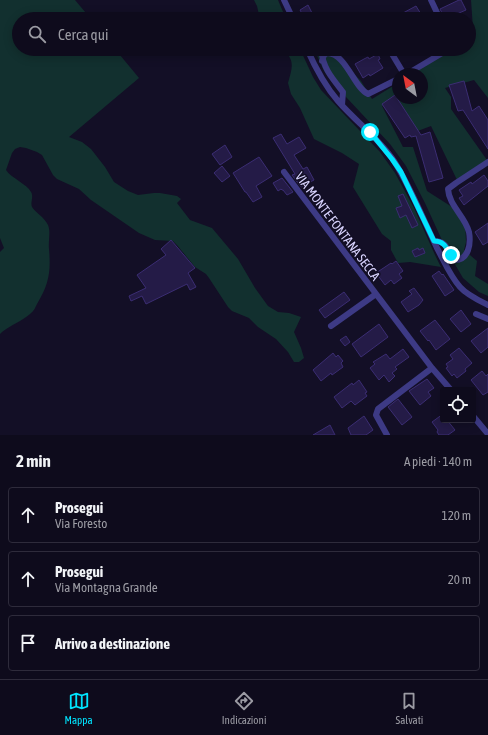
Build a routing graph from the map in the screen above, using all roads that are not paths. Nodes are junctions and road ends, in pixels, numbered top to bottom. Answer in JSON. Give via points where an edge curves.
{"nodes":[{"id":1,"x":284,"y":0,"type":"edge"},
{"id":2,"x":431,"y":0,"type":"edge"},
{"id":3,"x":290,"y":12,"type":"edge"},
{"id":4,"x":437,"y":12,"type":"edge"},
{"id":5,"x":311,"y":56,"type":"edge"},
{"id":6,"x":322,"y":56,"type":"edge"},
{"id":7,"x":324,"y":56,"type":"edge"},
{"id":8,"x":335,"y":56,"type":"edge"},
{"id":9,"x":393,"y":56,"type":"edge"},
{"id":10,"x":437,"y":56,"type":"edge"},
{"id":11,"x":322,"y":61,"type":"junction"},
{"id":12,"x":400,"y":68,"type":"edge"},
{"id":13,"x":417,"y":68,"type":"edge"},
{"id":14,"x":392,"y":82,"type":"edge"},
{"id":15,"x":342,"y":105,"type":"junction"},
{"id":16,"x":488,"y":162,"type":"edge"},
{"id":17,"x":284,"y":172,"type":"dead end"},
{"id":18,"x":434,"y":241,"type":"junction"},
{"id":19,"x":376,"y":294,"type":"junction"},
{"id":20,"x":488,"y":305,"type":"edge"},
{"id":21,"x":476,"y":314,"type":"dead end"},
{"id":22,"x":488,"y":319,"type":"edge"},
{"id":23,"x":331,"y":326,"type":"dead end"},
{"id":24,"x":432,"y":368,"type":"junction"},
{"id":25,"x":448,"y":387,"type":"edge"},
{"id":26,"x":476,"y":420,"type":"edge"},
{"id":27,"x":488,"y":434,"type":"edge"},
{"id":28,"x":387,"y":435,"type":"edge"}],
"edges":[{"from":1,"to":3,"type":"street"},
{"from":2,"to":4,"type":"street"},
{"from":5,"to":15,"type":"street","via":[[326,84]]},
{"from":6,"to":11,"type":"street"},
{"from":7,"to":11,"type":"street"},
{"from":8,"to":14,"type":"street","via":[[365,93],[368,94]]},
{"from":9,"to":12,"type":"street"},
{"from":10,"to":13,"type":"street"},
{"from":11,"to":15,"type":"street","via":[[343,92]]},
{"from":15,"to":18,"type":"street","via":[[370,132],[392,159],[409,187]]},
{"from":16,"to":18,"type":"street","via":[[448,189],[449,197],[469,232],[467,254],[455,260],[444,244]]},
{"from":17,"to":19,"type":"street","name":"VIA MONTE FONTANA SECCA"},
{"from":18,"to":20,"type":"street","via":[[446,267],[461,288]]},
{"from":19,"to":23,"type":"street","name":"VIA MONTE FONTANA SECCA"},
{"from":19,"to":24,"type":"street","name":"VIA MONTE FONTANA SECCA"},
{"from":21,"to":22,"type":"street"},
{"from":24,"to":25,"type":"street","name":"VIA MONTE FONTANA SECCA"},
{"from":24,"to":28,"type":"street","via":[[378,409],[376,415]]},
{"from":26,"to":27,"type":"street"}]}
